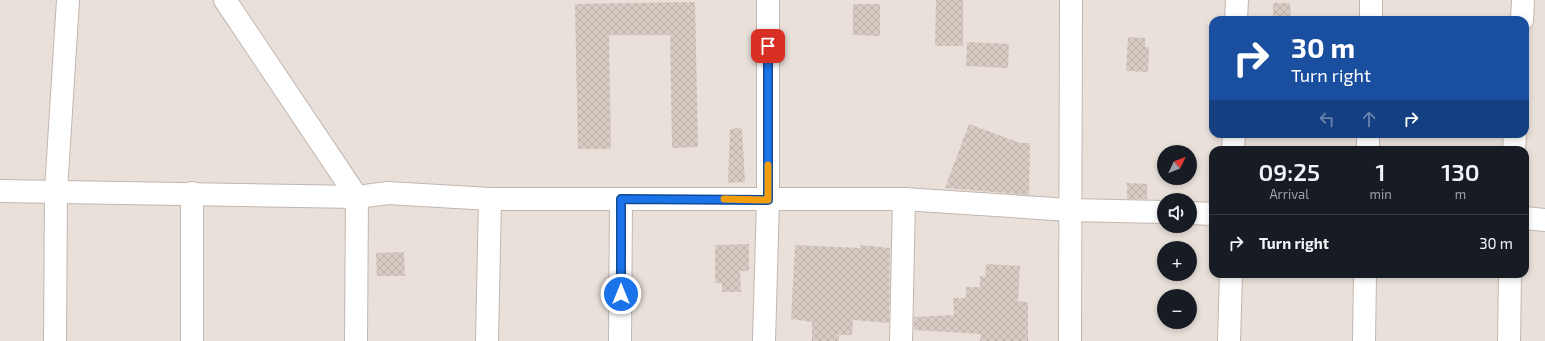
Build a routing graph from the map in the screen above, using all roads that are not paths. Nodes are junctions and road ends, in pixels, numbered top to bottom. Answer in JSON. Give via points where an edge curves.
{"nodes":[{"id":1,"x":68,"y":0,"type":"edge"},
{"id":2,"x":225,"y":0,"type":"edge"},
{"id":3,"x":768,"y":0,"type":"edge"},
{"id":4,"x":1071,"y":0,"type":"edge"},
{"id":5,"x":1237,"y":0,"type":"edge"},
{"id":6,"x":1371,"y":0,"type":"edge"},
{"id":7,"x":1523,"y":0,"type":"edge"},
{"id":8,"x":1236,"y":16,"type":"edge"},
{"id":9,"x":1371,"y":16,"type":"edge"},
{"id":10,"x":1522,"y":16,"type":"edge"},
{"id":11,"x":0,"y":191,"type":"edge"},
{"id":12,"x":56,"y":191,"type":"junction"},
{"id":13,"x":192,"y":193,"type":"junction"},
{"id":14,"x":358,"y":196,"type":"junction"},
{"id":15,"x":490,"y":199,"type":"junction"},
{"id":16,"x":621,"y":199,"type":"junction"},
{"id":17,"x":904,"y":199,"type":"junction"},
{"id":18,"x":768,"y":200,"type":"junction"},
{"id":19,"x":1070,"y":210,"type":"junction"},
{"id":20,"x":1157,"y":212,"type":"edge"},
{"id":21,"x":1197,"y":213,"type":"edge"},
{"id":22,"x":1209,"y":214,"type":"edge"},
{"id":23,"x":1529,"y":218,"type":"edge"},
{"id":24,"x":1545,"y":220,"type":"edge"},
{"id":25,"x":1231,"y":278,"type":"edge"},
{"id":26,"x":1365,"y":278,"type":"edge"},
{"id":27,"x":1510,"y":278,"type":"edge"},
{"id":28,"x":55,"y":341,"type":"edge"},
{"id":29,"x":192,"y":341,"type":"edge"},
{"id":30,"x":356,"y":341,"type":"edge"},
{"id":31,"x":488,"y":341,"type":"edge"},
{"id":32,"x":620,"y":341,"type":"edge"},
{"id":33,"x":764,"y":341,"type":"edge"},
{"id":34,"x":902,"y":341,"type":"edge"},
{"id":35,"x":1070,"y":341,"type":"edge"},
{"id":36,"x":1229,"y":341,"type":"edge"},
{"id":37,"x":1364,"y":341,"type":"edge"},
{"id":38,"x":1509,"y":341,"type":"edge"}],
"edges":[{"from":1,"to":12,"type":"street"},
{"from":2,"to":14,"type":"street"},
{"from":3,"to":18,"type":"street"},
{"from":4,"to":19,"type":"street"},
{"from":5,"to":8,"type":"street"},
{"from":6,"to":9,"type":"street"},
{"from":7,"to":10,"type":"street"},
{"from":11,"to":12,"type":"street"},
{"from":12,"to":13,"type":"street"},
{"from":12,"to":28,"type":"street"},
{"from":13,"to":14,"type":"street"},
{"from":13,"to":29,"type":"street"},
{"from":14,"to":15,"type":"street","via":[[388,193]]},
{"from":14,"to":30,"type":"street"},
{"from":15,"to":16,"type":"street"},
{"from":15,"to":31,"type":"street"},
{"from":16,"to":18,"type":"street"},
{"from":16,"to":32,"type":"street"},
{"from":17,"to":18,"type":"street"},
{"from":17,"to":19,"type":"street"},
{"from":17,"to":34,"type":"street"},
{"from":18,"to":33,"type":"street"},
{"from":19,"to":20,"type":"street"},
{"from":19,"to":35,"type":"street"},
{"from":21,"to":22,"type":"street"},
{"from":23,"to":24,"type":"street"},
{"from":25,"to":36,"type":"street"},
{"from":26,"to":37,"type":"street"},
{"from":27,"to":38,"type":"street"}]}
